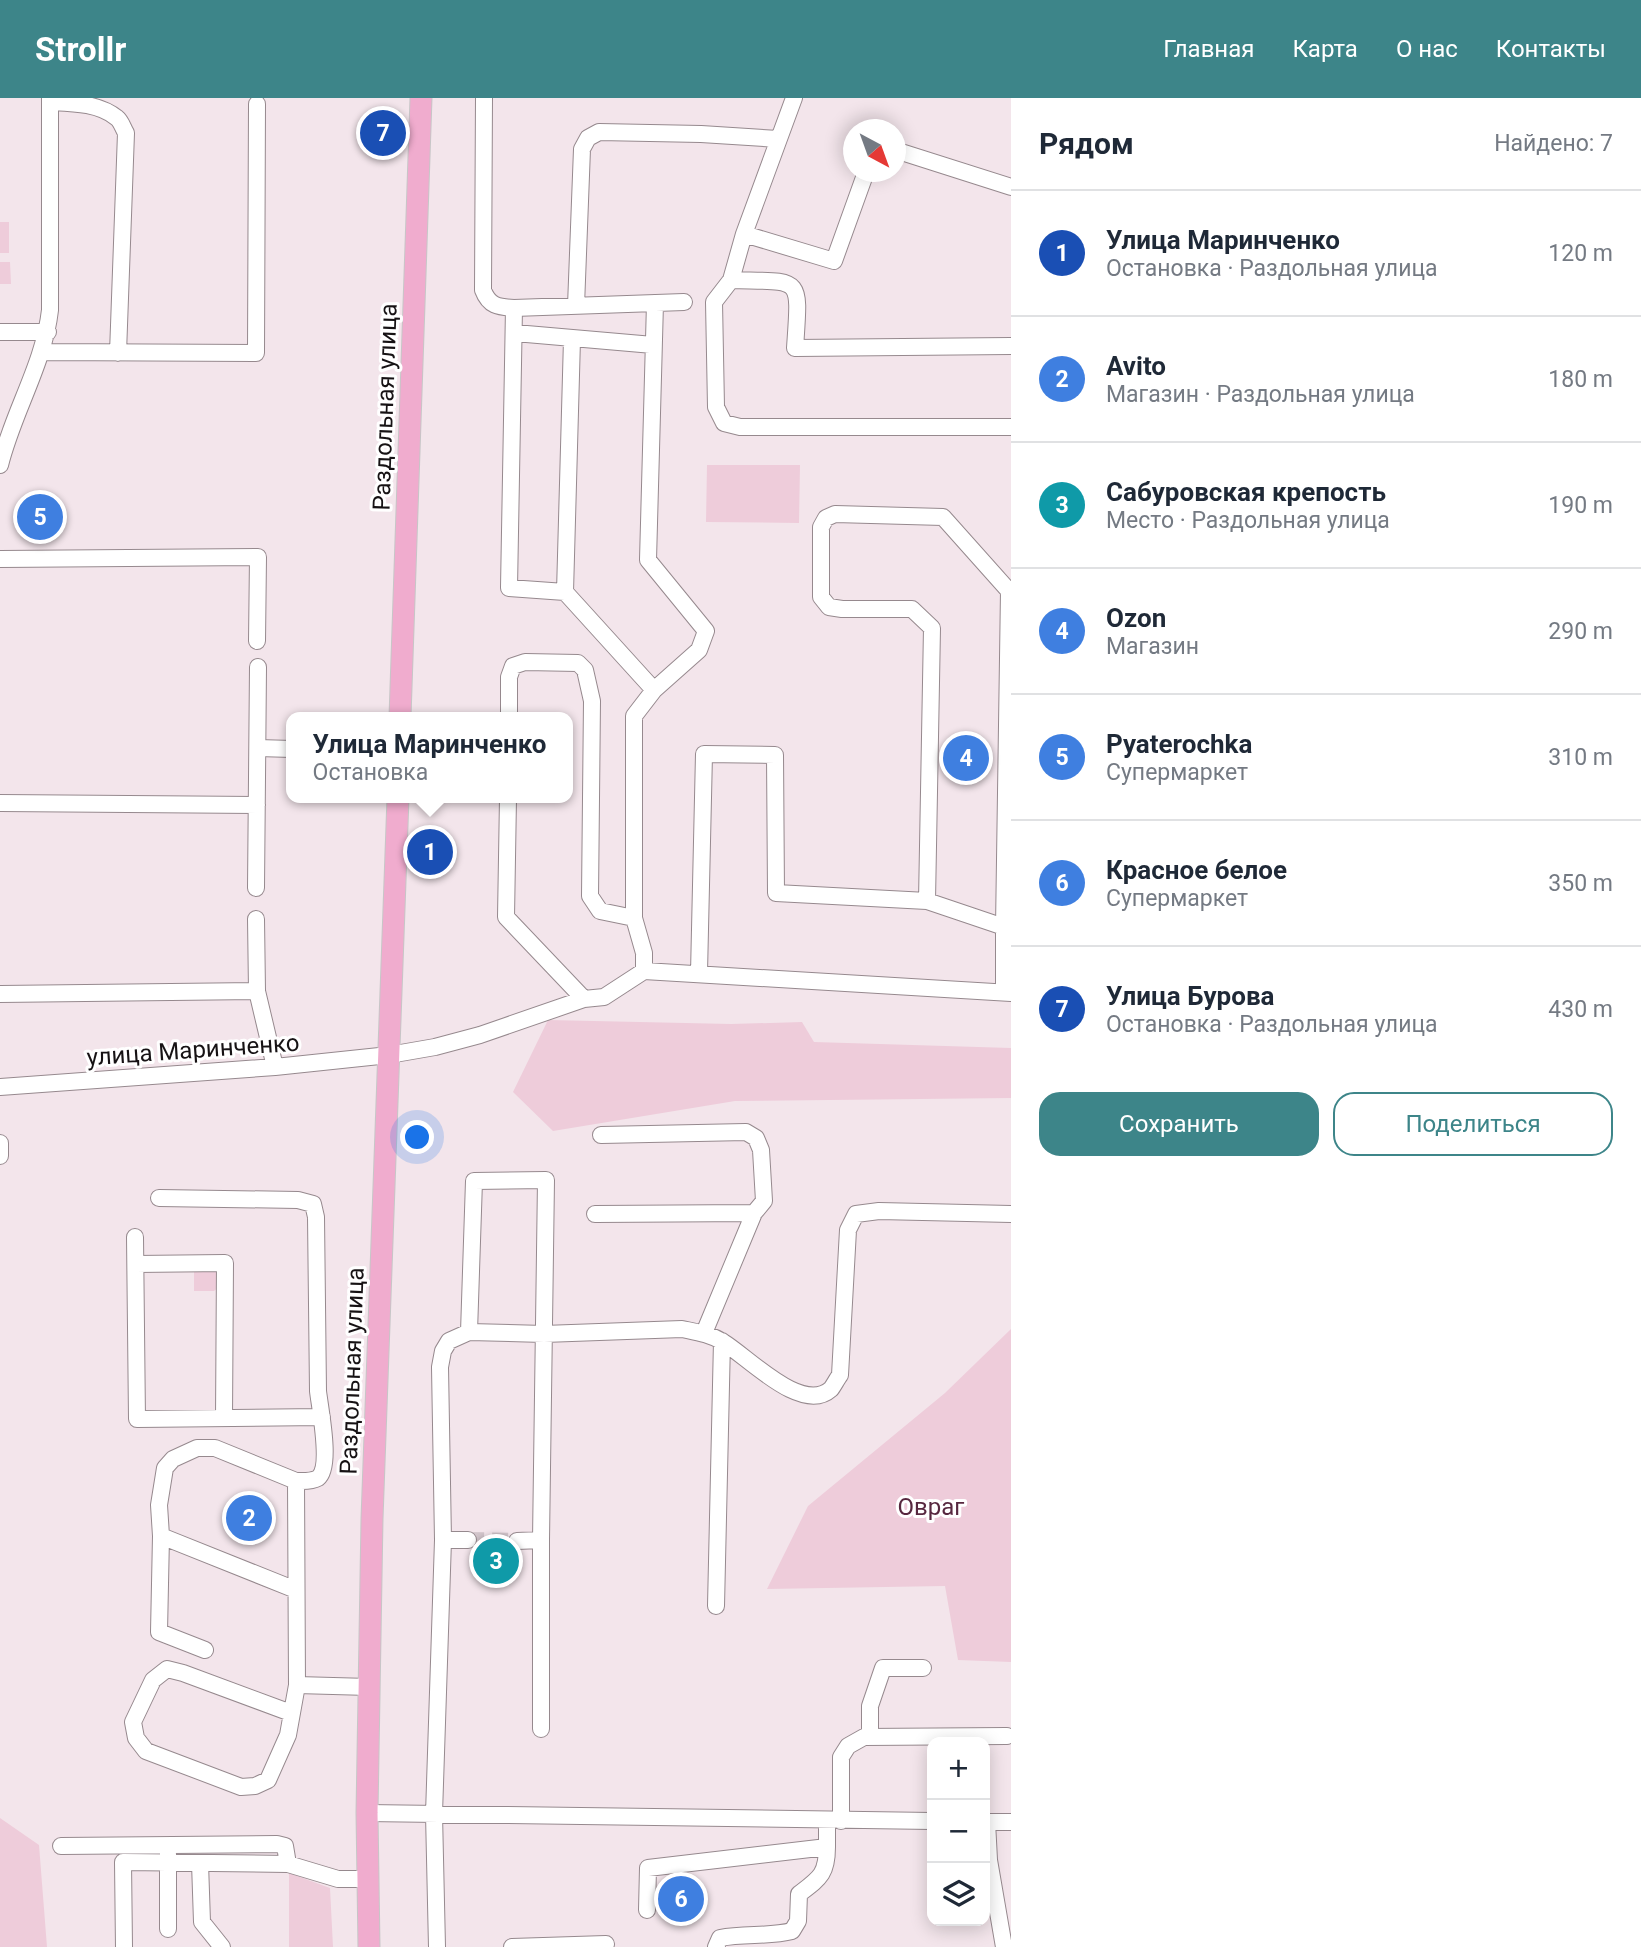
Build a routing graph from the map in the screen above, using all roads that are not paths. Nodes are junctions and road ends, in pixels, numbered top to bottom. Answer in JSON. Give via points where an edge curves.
{"nodes":[{"id":1,"x":421,"y":98,"type":"edge"},
{"id":2,"x":484,"y":98,"type":"edge"},
{"id":3,"x":794,"y":98,"type":"edge"},
{"id":4,"x":50,"y":100,"type":"edge"},
{"id":5,"x":257,"y":104,"type":"dead end"},
{"id":6,"x":778,"y":139,"type":"junction"},
{"id":7,"x":906,"y":154,"type":"edge"},
{"id":8,"x":862,"y":182,"type":"edge"},
{"id":9,"x":1011,"y":187,"type":"edge"},
{"id":10,"x":744,"y":234,"type":"junction"},
{"id":11,"x":731,"y":280,"type":"junction"},
{"id":12,"x":684,"y":302,"type":"dead end"},
{"id":13,"x":655,"y":303,"type":"junction"},
{"id":14,"x":576,"y":306,"type":"junction"},
{"id":15,"x":514,"y":308,"type":"junction"},
{"id":16,"x":0,"y":332,"type":"edge"},
{"id":17,"x":48,"y":332,"type":"junction"},
{"id":18,"x":515,"y":333,"type":"junction"},
{"id":19,"x":572,"y":339,"type":"junction"},
{"id":20,"x":653,"y":345,"type":"junction"},
{"id":21,"x":1011,"y":346,"type":"edge"},
{"id":22,"x":42,"y":352,"type":"junction"},
{"id":23,"x":118,"y":353,"type":"junction"},
{"id":24,"x":1011,"y":427,"type":"edge"},
{"id":25,"x":0,"y":465,"type":"edge"},
{"id":26,"x":0,"y":559,"type":"edge"},
{"id":27,"x":565,"y":592,"type":"junction"},
{"id":28,"x":257,"y":640,"type":"dead end"},
{"id":29,"x":258,"y":667,"type":"dead end"},
{"id":30,"x":654,"y":690,"type":"junction"},
{"id":31,"x":400,"y":712,"type":"edge"},
{"id":32,"x":509,"y":712,"type":"edge"},
{"id":33,"x":258,"y":748,"type":"junction"},
{"id":34,"x":286,"y":749,"type":"edge"},
{"id":35,"x":0,"y":803,"type":"edge"},
{"id":36,"x":398,"y":803,"type":"edge"},
{"id":37,"x":508,"y":803,"type":"edge"},
{"id":38,"x":257,"y":805,"type":"junction"},
{"id":39,"x":256,"y":888,"type":"dead end"},
{"id":40,"x":927,"y":901,"type":"junction"},
{"id":41,"x":634,"y":918,"type":"junction"},
{"id":42,"x":256,"y":919,"type":"dead end"},
{"id":43,"x":1007,"y":927,"type":"edge"},
{"id":44,"x":644,"y":971,"type":"junction"},
{"id":45,"x":699,"y":973,"type":"junction"},
{"id":46,"x":257,"y":992,"type":"junction"},
{"id":47,"x":1008,"y":992,"type":"edge"},
{"id":48,"x":0,"y":994,"type":"edge"},
{"id":49,"x":584,"y":999,"type":"junction"},
{"id":50,"x":389,"y":1055,"type":"junction"},
{"id":51,"x":275,"y":1067,"type":"junction"},
{"id":52,"x":0,"y":1087,"type":"edge"},
{"id":53,"x":601,"y":1135,"type":"dead end"},
{"id":54,"x":0,"y":1143,"type":"edge"},
{"id":55,"x":0,"y":1156,"type":"edge"},
{"id":56,"x":159,"y":1198,"type":"dead end"},
{"id":57,"x":754,"y":1213,"type":"junction"},
{"id":58,"x":595,"y":1214,"type":"dead end"},
{"id":59,"x":1011,"y":1214,"type":"edge"},
{"id":60,"x":135,"y":1237,"type":"dead end"},
{"id":61,"x":136,"y":1264,"type":"junction"},
{"id":62,"x":469,"y":1332,"type":"junction"},
{"id":63,"x":704,"y":1333,"type":"junction"},
{"id":64,"x":544,"y":1334,"type":"junction"},
{"id":65,"x":722,"y":1340,"type":"junction"},
{"id":66,"x":322,"y":1417,"type":"junction"},
{"id":67,"x":224,"y":1418,"type":"junction"},
{"id":68,"x":296,"y":1481,"type":"junction"},
{"id":69,"x":161,"y":1536,"type":"junction"},
{"id":70,"x":443,"y":1540,"type":"junction"},
{"id":71,"x":468,"y":1540,"type":"tunnel mouth"},
{"id":72,"x":541,"y":1540,"type":"junction"},
{"id":73,"x":517,"y":1541,"type":"tunnel mouth"},
{"id":74,"x":296,"y":1590,"type":"junction"},
{"id":75,"x":716,"y":1606,"type":"dead end"},
{"id":76,"x":205,"y":1650,"type":"dead end"},
{"id":77,"x":923,"y":1668,"type":"dead end"},
{"id":78,"x":297,"y":1685,"type":"junction"},
{"id":79,"x":369,"y":1687,"type":"junction"},
{"id":80,"x":291,"y":1713,"type":"junction"},
{"id":81,"x":541,"y":1729,"type":"dead end"},
{"id":82,"x":1007,"y":1736,"type":"dead end"},
{"id":83,"x":870,"y":1737,"type":"junction"},
{"id":84,"x":367,"y":1813,"type":"junction"},
{"id":85,"x":434,"y":1814,"type":"junction"},
{"id":86,"x":834,"y":1820,"type":"junction"},
{"id":87,"x":927,"y":1821,"type":"edge"},
{"id":88,"x":990,"y":1822,"type":"edge"},
{"id":89,"x":1011,"y":1822,"type":"edge"},
{"id":90,"x":168,"y":1845,"type":"junction"},
{"id":91,"x":61,"y":1846,"type":"dead end"},
{"id":92,"x":105,"y":1846,"type":"junction"},
{"id":93,"x":827,"y":1847,"type":"junction"},
{"id":94,"x":123,"y":1862,"type":"junction"},
{"id":95,"x":168,"y":1862,"type":"junction"},
{"id":96,"x":200,"y":1863,"type":"junction"},
{"id":97,"x":990,"y":1863,"type":"edge"},
{"id":98,"x":288,"y":1864,"type":"junction"},
{"id":99,"x":368,"y":1879,"type":"junction"},
{"id":100,"x":648,"y":1910,"type":"dead end"},
{"id":101,"x":1005,"y":1914,"type":"edge"},
{"id":102,"x":168,"y":1929,"type":"dead end"},
{"id":103,"x":606,"y":1944,"type":"dead end"},
{"id":104,"x":124,"y":1947,"type":"edge"},
{"id":105,"x":222,"y":1947,"type":"edge"},
{"id":106,"x":369,"y":1947,"type":"edge"},
{"id":107,"x":437,"y":1947,"type":"edge"},
{"id":108,"x":512,"y":1947,"type":"edge"},
{"id":109,"x":716,"y":1947,"type":"edge"},
{"id":110,"x":1004,"y":1947,"type":"edge"}],
"edges":[{"from":1,"to":31,"type":"main road","name":"Раздольная улица"},
{"from":2,"to":15,"type":"street","via":[[483,290],[496,307]]},
{"from":3,"to":6,"type":"street"},
{"from":4,"to":17,"type":"street"},
{"from":4,"to":23,"type":"street","via":[[82,103],[119,118],[126,133]]},
{"from":5,"to":23,"type":"street","via":[[256,353]]},
{"from":6,"to":10,"type":"street"},
{"from":6,"to":14,"type":"street","via":[[599,132],[588,138],[582,149]]},
{"from":7,"to":9,"type":"street"},
{"from":8,"to":10,"type":"street","via":[[834,261]]},
{"from":10,"to":11,"type":"street"},
{"from":11,"to":21,"type":"street","via":[[786,282],[795,288],[795,348]]},
{"from":11,"to":24,"type":"street","via":[[714,302],[716,407],[724,423],[740,427]]},
{"from":12,"to":13,"type":"street"},
{"from":13,"to":14,"type":"street"},
{"from":13,"to":20,"type":"street"},
{"from":14,"to":15,"type":"street"},
{"from":15,"to":18,"type":"street"},
{"from":16,"to":17,"type":"street"},
{"from":17,"to":22,"type":"street"},
{"from":18,"to":19,"type":"street"},
{"from":18,"to":27,"type":"street","via":[[509,588]]},
{"from":19,"to":20,"type":"street"},
{"from":19,"to":27,"type":"street"},
{"from":20,"to":30,"type":"street","via":[[648,560],[706,631],[699,650]]},
{"from":22,"to":23,"type":"street"},
{"from":22,"to":25,"type":"street"},
{"from":26,"to":28,"type":"street","via":[[258,557]]},
{"from":27,"to":30,"type":"street"},
{"from":29,"to":33,"type":"street"},
{"from":30,"to":41,"type":"street","via":[[634,716]]},
{"from":32,"to":41,"type":"street","via":[[513,666],[579,663],[585,670],[592,701],[590,896],[600,911]]},
{"from":33,"to":34,"type":"street"},
{"from":33,"to":38,"type":"street"},
{"from":35,"to":38,"type":"street"},
{"from":36,"to":50,"type":"main road","name":"Раздольная улица"},
{"from":37,"to":49,"type":"street","via":[[506,917]]},
{"from":38,"to":39,"type":"street"},
{"from":40,"to":43,"type":"street"},
{"from":40,"to":43,"type":"street","via":[[932,628],[912,608],[829,607],[821,597],[821,527],[835,514],[943,517],[1009,591]]},
{"from":40,"to":45,"type":"street","via":[[776,893],[775,755],[704,754]]},
{"from":41,"to":44,"type":"street"},
{"from":42,"to":46,"type":"street"},
{"from":43,"to":47,"type":"street"},
{"from":44,"to":45,"type":"street"},
{"from":44,"to":49,"type":"street","name":"улица Маринченко","via":[[604,997]]},
{"from":45,"to":47,"type":"street"},
{"from":46,"to":48,"type":"street"},
{"from":46,"to":51,"type":"street"},
{"from":49,"to":50,"type":"street","name":"улица Маринченко","via":[[480,1035]]},
{"from":50,"to":51,"type":"street","name":"улица Маринченко"},
{"from":50,"to":79,"type":"main road","name":"Раздольная улица"},
{"from":51,"to":52,"type":"street","name":"улица Маринченко"},
{"from":53,"to":57,"type":"street","via":[[746,1132],[756,1138],[761,1150],[764,1201]]},
{"from":54,"to":55,"type":"street"},
{"from":56,"to":66,"type":"street","via":[[313,1204],[317,1391]]},
{"from":57,"to":58,"type":"street"},
{"from":57,"to":63,"type":"street"},
{"from":59,"to":65,"type":"street","via":[[879,1210],[856,1214],[848,1230],[840,1375],[830,1389],[814,1396],[791,1391]]},
{"from":60,"to":61,"type":"street"},
{"from":61,"to":67,"type":"street","via":[[137,1419]]},
{"from":61,"to":67,"type":"street","via":[[225,1263]]},
{"from":62,"to":64,"type":"street"},
{"from":62,"to":64,"type":"street","via":[[474,1181],[546,1180]]},
{"from":62,"to":70,"type":"street","via":[[449,1341],[440,1367]]},
{"from":63,"to":64,"type":"street","via":[[681,1329]]},
{"from":63,"to":65,"type":"street"},
{"from":64,"to":72,"type":"street"},
{"from":65,"to":75,"type":"street"},
{"from":66,"to":67,"type":"street"},
{"from":66,"to":68,"type":"street","via":[[325,1468],[312,1481]]},
{"from":68,"to":69,"type":"street","via":[[215,1448],[197,1448],[173,1458],[165,1468],[159,1505]]},
{"from":68,"to":74,"type":"street"},
{"from":69,"to":74,"type":"street"},
{"from":69,"to":76,"type":"street","via":[[159,1632]]},
{"from":70,"to":71,"type":"street"},
{"from":70,"to":85,"type":"street"},
{"from":72,"to":73,"type":"street"},
{"from":72,"to":81,"type":"street"},
{"from":74,"to":78,"type":"street"},
{"from":77,"to":83,"type":"street","via":[[883,1668],[870,1706]]},
{"from":78,"to":79,"type":"street"},
{"from":78,"to":80,"type":"street"},
{"from":79,"to":84,"type":"main road","name":"Раздольная улица"},
{"from":80,"to":80,"type":"street","via":[[288,1735],[268,1780],[241,1787],[146,1751],[136,1738],[133,1721],[153,1680],[167,1669]]},
{"from":82,"to":83,"type":"street"},
{"from":83,"to":86,"type":"street","via":[[848,1746],[841,1757]]},
{"from":84,"to":85,"type":"street"},
{"from":84,"to":99,"type":"main road","name":"Раздольная улица"},
{"from":85,"to":86,"type":"street"},
{"from":85,"to":107,"type":"street"},
{"from":86,"to":87,"type":"street"},
{"from":86,"to":93,"type":"street"},
{"from":88,"to":89,"type":"street"},
{"from":90,"to":92,"type":"street"},
{"from":90,"to":95,"type":"street"},
{"from":90,"to":98,"type":"street","via":[[276,1844],[285,1846]]},
{"from":91,"to":92,"type":"street"},
{"from":92,"to":94,"type":"street"},
{"from":93,"to":100,"type":"street","via":[[648,1868]]},
{"from":93,"to":109,"type":"street","via":[[823,1873],[799,1894],[798,1921],[792,1931],[720,1938]]},
{"from":94,"to":95,"type":"street"},
{"from":94,"to":104,"type":"street"},
{"from":95,"to":96,"type":"street"},
{"from":95,"to":102,"type":"street"},
{"from":96,"to":98,"type":"street"},
{"from":96,"to":105,"type":"street","via":[[202,1922]]},
{"from":97,"to":101,"type":"street"},
{"from":98,"to":99,"type":"street","via":[[338,1880]]},
{"from":99,"to":106,"type":"main road","name":"Раздольная улица"},
{"from":101,"to":110,"type":"street"},
{"from":103,"to":108,"type":"street"}]}
